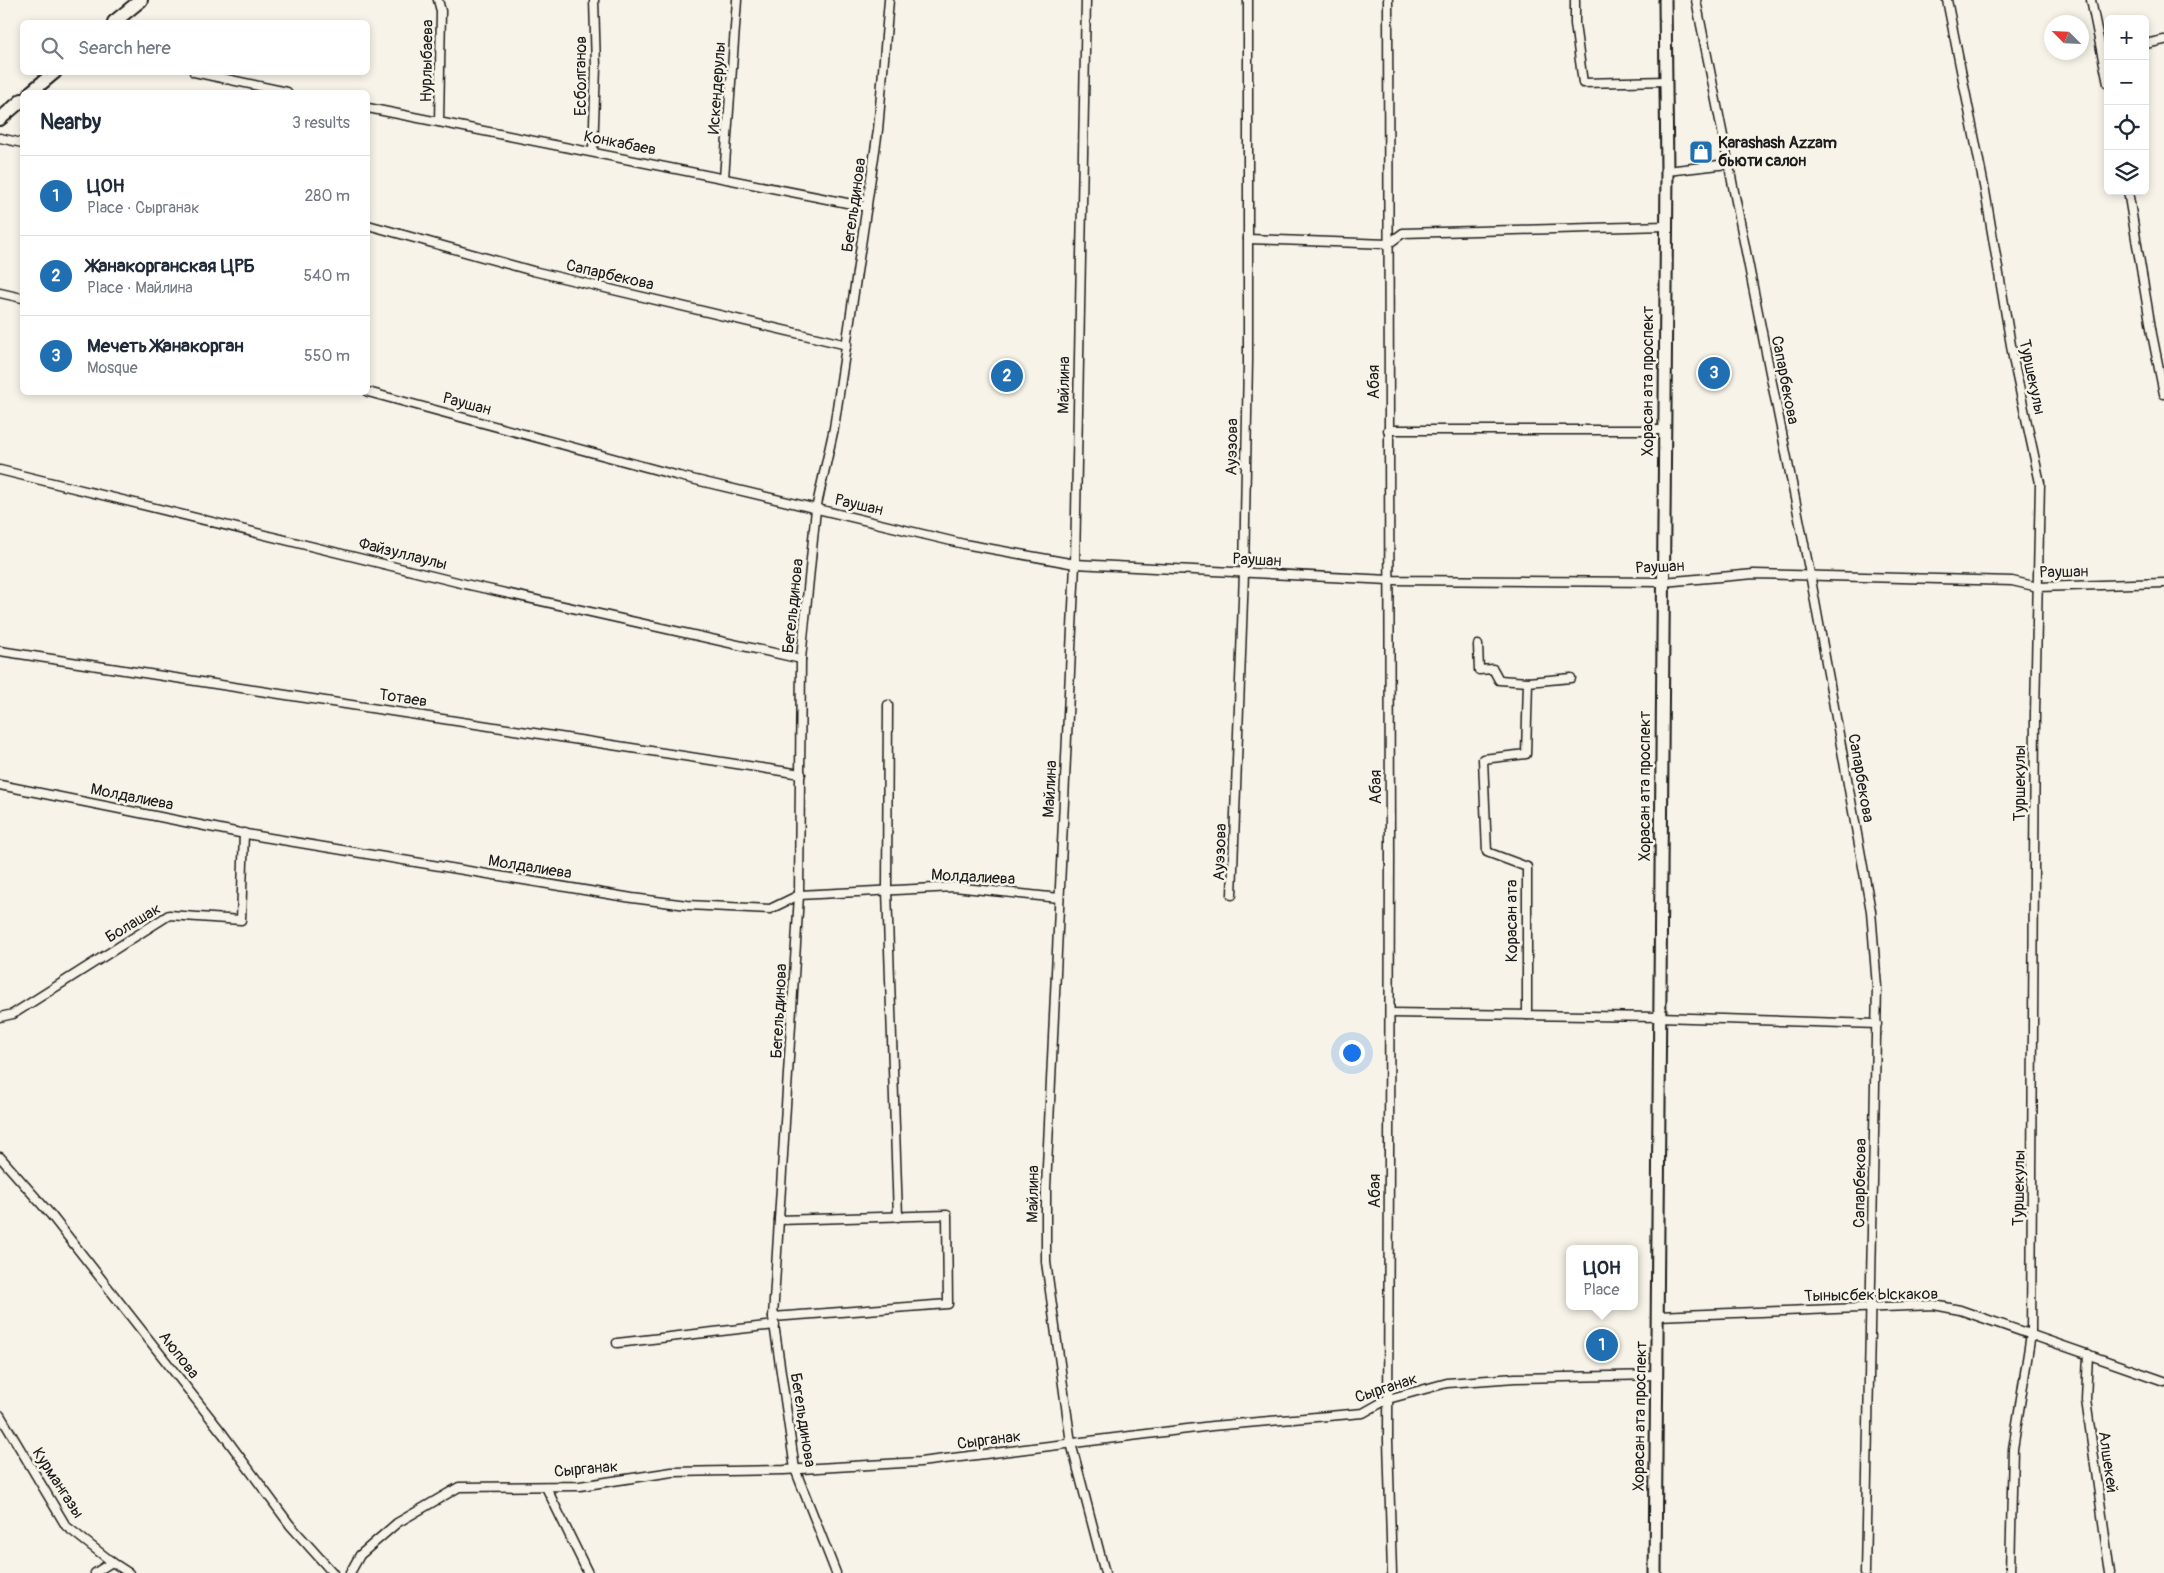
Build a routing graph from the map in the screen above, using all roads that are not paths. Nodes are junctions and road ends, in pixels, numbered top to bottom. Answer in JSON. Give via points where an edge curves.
{"nodes":[{"id":1,"x":141,"y":0,"type":"edge"},
{"id":2,"x":438,"y":0,"type":"edge"},
{"id":3,"x":594,"y":0,"type":"edge"},
{"id":4,"x":737,"y":0,"type":"edge"},
{"id":5,"x":889,"y":0,"type":"edge"},
{"id":6,"x":1086,"y":0,"type":"edge"},
{"id":7,"x":1248,"y":0,"type":"edge"},
{"id":8,"x":1388,"y":0,"type":"edge"},
{"id":9,"x":1575,"y":0,"type":"edge"},
{"id":10,"x":1665,"y":0,"type":"edge"},
{"id":11,"x":1696,"y":0,"type":"edge"},
{"id":12,"x":1947,"y":0,"type":"edge"},
{"id":13,"x":2091,"y":0,"type":"edge"},
{"id":14,"x":116,"y":20,"type":"edge"},
{"id":15,"x":2164,"y":40,"type":"edge"},
{"id":16,"x":2149,"y":43,"type":"edge"},
{"id":17,"x":2104,"y":48,"type":"edge"},
{"id":18,"x":51,"y":75,"type":"edge"},
{"id":19,"x":208,"y":75,"type":"edge"},
{"id":20,"x":1666,"y":81,"type":"junction"},
{"id":21,"x":33,"y":90,"type":"edge"},
{"id":22,"x":279,"y":90,"type":"edge"},
{"id":23,"x":20,"y":102,"type":"edge"},
{"id":24,"x":370,"y":108,"type":"edge"},
{"id":25,"x":0,"y":119,"type":"edge"},
{"id":26,"x":439,"y":122,"type":"junction"},
{"id":27,"x":0,"y":138,"type":"edge"},
{"id":28,"x":20,"y":143,"type":"edge"},
{"id":29,"x":593,"y":152,"type":"junction"},
{"id":30,"x":1728,"y":164,"type":"junction"},
{"id":31,"x":1666,"y":171,"type":"junction"},
{"id":32,"x":724,"y":178,"type":"junction"},
{"id":33,"x":2129,"y":195,"type":"edge"},
{"id":34,"x":867,"y":207,"type":"junction"},
{"id":35,"x":370,"y":226,"type":"edge"},
{"id":36,"x":1666,"y":226,"type":"junction"},
{"id":37,"x":1248,"y":239,"type":"junction"},
{"id":38,"x":1388,"y":244,"type":"junction"},
{"id":39,"x":0,"y":293,"type":"edge"},
{"id":40,"x":20,"y":298,"type":"edge"},
{"id":41,"x":847,"y":344,"type":"junction"},
{"id":42,"x":370,"y":393,"type":"edge"},
{"id":43,"x":2164,"y":394,"type":"edge"},
{"id":44,"x":1388,"y":430,"type":"junction"},
{"id":45,"x":1664,"y":430,"type":"junction"},
{"id":46,"x":0,"y":470,"type":"edge"},
{"id":47,"x":816,"y":509,"type":"junction"},
{"id":48,"x":1074,"y":564,"type":"junction"},
{"id":49,"x":1244,"y":573,"type":"junction"},
{"id":50,"x":1810,"y":574,"type":"junction"},
{"id":51,"x":1389,"y":580,"type":"junction"},
{"id":52,"x":1663,"y":582,"type":"junction"},
{"id":53,"x":2164,"y":583,"type":"edge"},
{"id":54,"x":2038,"y":587,"type":"junction"},
{"id":55,"x":1478,"y":645,"type":"dead end"},
{"id":56,"x":0,"y":651,"type":"edge"},
{"id":57,"x":801,"y":659,"type":"junction"},
{"id":58,"x":1571,"y":678,"type":"dead end"},
{"id":59,"x":1528,"y":682,"type":"junction"},
{"id":60,"x":888,"y":705,"type":"dead end"},
{"id":61,"x":801,"y":774,"type":"junction"},
{"id":62,"x":0,"y":785,"type":"edge"},
{"id":63,"x":244,"y":833,"type":"junction"},
{"id":64,"x":887,"y":890,"type":"junction"},
{"id":65,"x":800,"y":895,"type":"junction"},
{"id":66,"x":1232,"y":895,"type":"dead end"},
{"id":67,"x":1059,"y":898,"type":"junction"},
{"id":68,"x":1390,"y":1012,"type":"junction"},
{"id":69,"x":1527,"y":1015,"type":"junction"},
{"id":70,"x":0,"y":1017,"type":"edge"},
{"id":71,"x":1659,"y":1017,"type":"junction"},
{"id":72,"x":1877,"y":1024,"type":"junction"},
{"id":73,"x":0,"y":1157,"type":"edge"},
{"id":74,"x":898,"y":1217,"type":"junction"},
{"id":75,"x":779,"y":1220,"type":"junction"},
{"id":76,"x":1872,"y":1308,"type":"junction"},
{"id":77,"x":1657,"y":1316,"type":"junction"},
{"id":78,"x":774,"y":1321,"type":"junction"},
{"id":79,"x":2031,"y":1334,"type":"junction"},
{"id":80,"x":617,"y":1343,"type":"dead end"},
{"id":81,"x":2088,"y":1354,"type":"junction"},
{"id":82,"x":1656,"y":1375,"type":"junction"},
{"id":83,"x":2164,"y":1381,"type":"edge"},
{"id":84,"x":1388,"y":1400,"type":"junction"},
{"id":85,"x":0,"y":1415,"type":"edge"},
{"id":86,"x":1071,"y":1443,"type":"junction"},
{"id":87,"x":795,"y":1469,"type":"junction"},
{"id":88,"x":546,"y":1487,"type":"junction"},
{"id":89,"x":112,"y":1562,"type":"junction"},
{"id":90,"x":95,"y":1573,"type":"edge"},
{"id":91,"x":129,"y":1573,"type":"edge"},
{"id":92,"x":333,"y":1573,"type":"edge"},
{"id":93,"x":350,"y":1573,"type":"edge"},
{"id":94,"x":588,"y":1573,"type":"edge"},
{"id":95,"x":836,"y":1573,"type":"edge"},
{"id":96,"x":1105,"y":1573,"type":"edge"},
{"id":97,"x":1392,"y":1573,"type":"edge"},
{"id":98,"x":1655,"y":1573,"type":"edge"},
{"id":99,"x":1866,"y":1573,"type":"edge"},
{"id":100,"x":2010,"y":1573,"type":"edge"},
{"id":101,"x":2110,"y":1573,"type":"edge"}],
"edges":[{"from":1,"to":14,"type":"main road"},
{"from":2,"to":26,"type":"street","name":"Нурлыбаева","via":[[441,11]]},
{"from":3,"to":29,"type":"street","name":"Есболганов"},
{"from":4,"to":32,"type":"street","name":"Искендерулы"},
{"from":5,"to":34,"type":"street","name":"Бегельдинова","via":[[878,130]]},
{"from":6,"to":48,"type":"street","name":"Майлина"},
{"from":7,"to":37,"type":"street","name":"Ауэзова"},
{"from":8,"to":38,"type":"street","name":"Абая"},
{"from":9,"to":20,"type":"street","via":[[1583,83]]},
{"from":10,"to":20,"type":"main road","name":"Хорасан ата проспект"},
{"from":11,"to":30,"type":"street","name":"Сапарбекова"},
{"from":12,"to":54,"type":"street","name":"Туршекулы","via":[[1985,191],[2014,363],[2040,483]]},
{"from":13,"to":17,"type":"street"},
{"from":15,"to":16,"type":"street"},
{"from":18,"to":21,"type":"main road"},
{"from":19,"to":22,"type":"street"},
{"from":20,"to":31,"type":"main road","name":"Хорасан ата проспект"},
{"from":23,"to":25,"type":"main road"},
{"from":24,"to":26,"type":"street","name":"Конкабаев"},
{"from":26,"to":29,"type":"street","name":"Конкабаев"},
{"from":27,"to":28,"type":"street"},
{"from":29,"to":32,"type":"street","name":"Конкабаев"},
{"from":30,"to":31,"type":"street"},
{"from":30,"to":50,"type":"street","name":"Сапарбекова"},
{"from":31,"to":36,"type":"main road","name":"Хорасан ата проспект"},
{"from":32,"to":34,"type":"street","name":"Конкабаев"},
{"from":33,"to":43,"type":"street"},
{"from":34,"to":41,"type":"street","name":"Бегельдинова"},
{"from":35,"to":41,"type":"street","name":"Сапарбекова","via":[[533,271]]},
{"from":36,"to":38,"type":"street","via":[[1403,233]]},
{"from":36,"to":45,"type":"main road","name":"Хорасан ата проспект"},
{"from":37,"to":38,"type":"street"},
{"from":37,"to":49,"type":"street","name":"Ауэзова"},
{"from":38,"to":44,"type":"street","name":"Абая"},
{"from":39,"to":40,"type":"street"},
{"from":41,"to":47,"type":"street","name":"Бегельдинова","via":[[834,428]]},
{"from":42,"to":47,"type":"street","name":"Раушан"},
{"from":44,"to":45,"type":"street"},
{"from":44,"to":51,"type":"street","name":"Абая"},
{"from":45,"to":52,"type":"main road","name":"Хорасан ата проспект"},
{"from":46,"to":57,"type":"street","name":"Файзуллаулы","via":[[465,584]]},
{"from":47,"to":48,"type":"street","name":"Раушан","via":[[964,544]]},
{"from":47,"to":57,"type":"street","name":"Бегельдинова"},
{"from":48,"to":49,"type":"street","name":"Раушан"},
{"from":48,"to":67,"type":"street","name":"Майлина"},
{"from":49,"to":51,"type":"street","name":"Раушан"},
{"from":49,"to":66,"type":"street","name":"Ауэзова"},
{"from":50,"to":52,"type":"street","name":"Раушан","via":[[1754,574]]},
{"from":50,"to":54,"type":"street","name":"Раушан","via":[[2012,582]]},
{"from":50,"to":72,"type":"street","name":"Сапарбекова","via":[[1871,911]]},
{"from":51,"to":52,"type":"street","name":"Раушан"},
{"from":51,"to":68,"type":"street","name":"Абая"},
{"from":52,"to":71,"type":"main road","name":"Хорасан ата проспект"},
{"from":53,"to":54,"type":"street","name":"Раушан"},
{"from":54,"to":79,"type":"street","name":"Туршекулы","via":[[2034,733]]},
{"from":55,"to":59,"type":"street","via":[[1479,670],[1493,669],[1499,680]]},
{"from":56,"to":61,"type":"street","name":"Тотаев"},
{"from":57,"to":61,"type":"street","name":"Бегельдинова"},
{"from":58,"to":59,"type":"street"},
{"from":59,"to":69,"type":"street","name":"Корасан ата","via":[[1526,754],[1484,759],[1487,852],[1526,867]]},
{"from":60,"to":64,"type":"street"},
{"from":61,"to":65,"type":"street","name":"Бегельдинова"},
{"from":62,"to":63,"type":"street","name":"Молдалиева"},
{"from":63,"to":65,"type":"street","name":"Молдалиева","via":[[632,898],[770,909]]},
{"from":63,"to":70,"type":"street","name":"Болашак","via":[[241,920],[169,915],[13,1014]]},
{"from":64,"to":65,"type":"street","name":"Молдалиева"},
{"from":64,"to":67,"type":"street","name":"Молдалиева","via":[[954,887]]},
{"from":64,"to":74,"type":"street"},
{"from":65,"to":75,"type":"street","name":"Бегельдинова"},
{"from":67,"to":86,"type":"street","name":"Майлина","via":[[1046,1188],[1046,1262]]},
{"from":68,"to":69,"type":"street"},
{"from":68,"to":84,"type":"street","name":"Абая"},
{"from":69,"to":71,"type":"street"},
{"from":71,"to":72,"type":"street"},
{"from":71,"to":77,"type":"main road","name":"Хорасан ата проспект"},
{"from":72,"to":76,"type":"street","name":"Сапарбекова"},
{"from":73,"to":92,"type":"street","name":"Аюпова","via":[[51,1215],[223,1434],[290,1525]]},
{"from":74,"to":75,"type":"street"},
{"from":74,"to":78,"type":"street","via":[[947,1215],[948,1304]]},
{"from":75,"to":78,"type":"street","name":"Бегельдинова"},
{"from":76,"to":77,"type":"street","name":"Тынысбек Ыскаков"},
{"from":76,"to":79,"type":"street","name":"Тынысбек Ыскаков","via":[[1934,1304]]},
{"from":76,"to":99,"type":"street","name":"Сапарбекова"},
{"from":77,"to":82,"type":"main road","name":"Хорасан ата проспект"},
{"from":78,"to":80,"type":"street"},
{"from":78,"to":87,"type":"street","name":"Бегельдинова"},
{"from":79,"to":81,"type":"street","name":"Тынысбек Ыскаков"},
{"from":79,"to":100,"type":"street","name":"Туршекулы","via":[[2013,1449]]},
{"from":81,"to":83,"type":"street","name":"Тынысбек Ыскаков"},
{"from":81,"to":101,"type":"street","name":"Алшекей","via":[[2086,1400]]},
{"from":82,"to":84,"type":"street","name":"Сырганак","via":[[1447,1383]]},
{"from":82,"to":98,"type":"main road","name":"Хорасан ата проспект"},
{"from":84,"to":86,"type":"street","name":"Сырганак","via":[[1363,1413],[1212,1426]]},
{"from":84,"to":97,"type":"street","name":"Абая"},
{"from":85,"to":89,"type":"street","name":"Курмангазы","via":[[66,1526]]},
{"from":86,"to":87,"type":"street","name":"Сырганак","via":[[920,1462]]},
{"from":86,"to":96,"type":"street","name":"Майлина"},
{"from":87,"to":88,"type":"street","name":"Сырганак","via":[[672,1472],[580,1486]]},
{"from":87,"to":95,"type":"street","name":"Бегельдинова"},
{"from":88,"to":93,"type":"street","name":"Сырганак","via":[[459,1487],[398,1522],[360,1555]]},
{"from":88,"to":94,"type":"street"},
{"from":89,"to":90,"type":"street"},
{"from":89,"to":91,"type":"street","name":"Курмангазы"}]}
